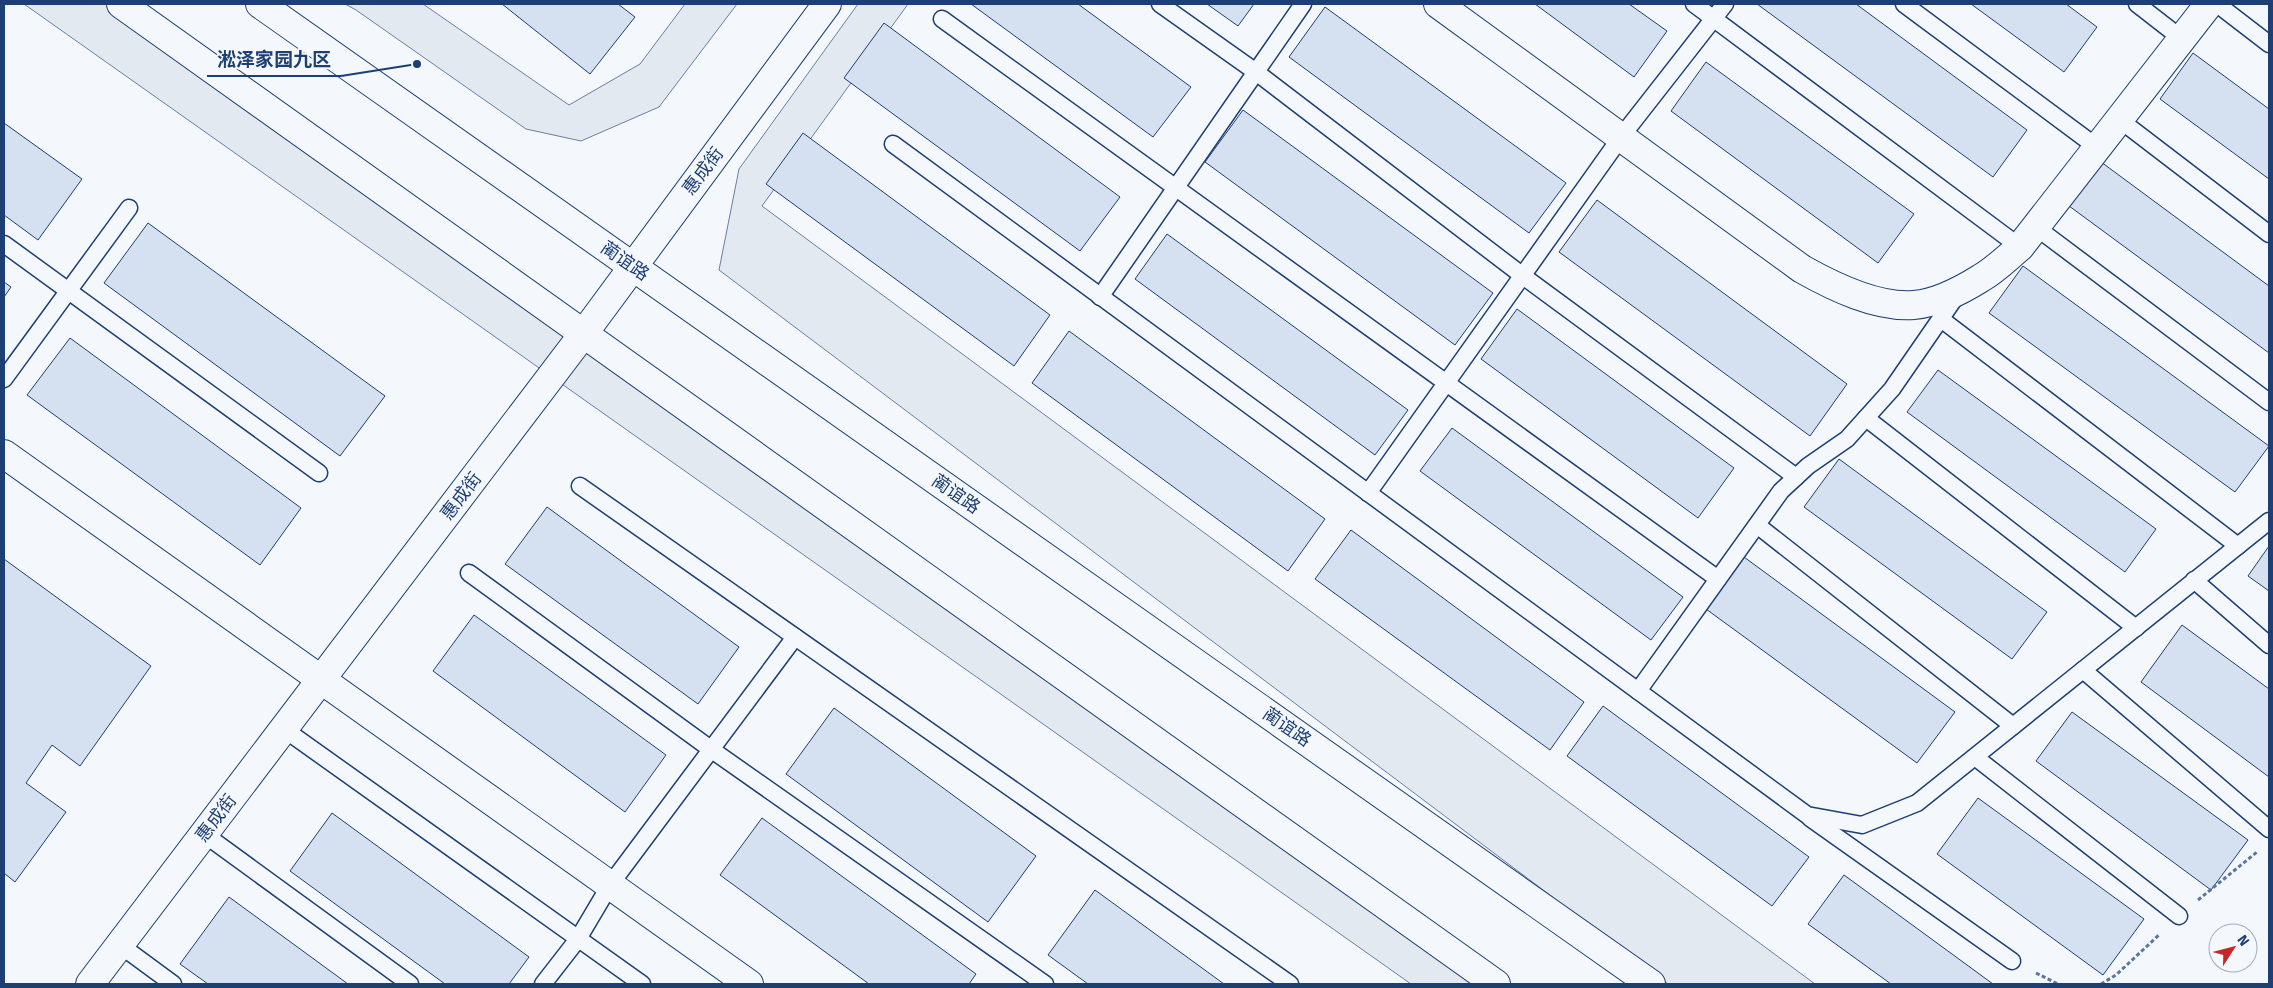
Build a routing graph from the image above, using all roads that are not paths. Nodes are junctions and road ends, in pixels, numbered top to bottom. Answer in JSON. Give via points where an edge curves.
{"nodes":[{"id":1,"x":121,"y":4,"type":"edge"},
{"id":2,"x":260,"y":4,"type":"edge"},
{"id":3,"x":827,"y":4,"type":"edge"},
{"id":4,"x":1160,"y":4,"type":"edge"},
{"id":5,"x":1303,"y":4,"type":"edge"},
{"id":6,"x":1438,"y":4,"type":"edge"},
{"id":7,"x":1694,"y":4,"type":"edge"},
{"id":8,"x":1725,"y":4,"type":"edge"},
{"id":9,"x":1904,"y":4,"type":"edge"},
{"id":10,"x":2136,"y":4,"type":"edge"},
{"id":11,"x":2209,"y":4,"type":"edge"},
{"id":12,"x":2217,"y":4,"type":"edge"},
{"id":13,"x":1714,"y":18,"type":"junction"},
{"id":14,"x":942,"y":19,"type":"dead end"},
{"id":15,"x":2182,"y":39,"type":"junction"},
{"id":16,"x":2269,"y":44,"type":"edge"},
{"id":17,"x":1256,"y":72,"type":"junction"},
{"id":18,"x":2120,"y":120,"type":"junction"},
{"id":19,"x":1621,"y":137,"type":"junction"},
{"id":20,"x":892,"y":144,"type":"dead end"},
{"id":21,"x":2098,"y":148,"type":"junction"},
{"id":22,"x":1176,"y":187,"type":"junction"},
{"id":23,"x":129,"y":208,"type":"dead end"},
{"id":24,"x":2269,"y":234,"type":"edge"},
{"id":25,"x":2029,"y":238,"type":"junction"},
{"id":26,"x":4,"y":244,"type":"edge"},
{"id":27,"x":632,"y":266,"type":"junction"},
{"id":28,"x":1523,"y":276,"type":"junction"},
{"id":29,"x":1962,"y":289,"type":"junction"},
{"id":30,"x":68,"y":291,"type":"junction"},
{"id":31,"x":1100,"y":296,"type":"junction"},
{"id":32,"x":1940,"y":319,"type":"junction"},
{"id":33,"x":584,"y":333,"type":"junction"},
{"id":34,"x":4,"y":379,"type":"edge"},
{"id":35,"x":1447,"y":382,"type":"junction"},
{"id":36,"x":2269,"y":402,"type":"edge"},
{"id":37,"x":1866,"y":418,"type":"junction"},
{"id":38,"x":4,"y":454,"type":"edge"},
{"id":39,"x":319,"y":473,"type":"dead end"},
{"id":40,"x":1796,"y":477,"type":"junction"},
{"id":41,"x":580,"y":486,"type":"dead end"},
{"id":42,"x":1368,"y":493,"type":"junction"},
{"id":43,"x":2269,"y":520,"type":"edge"},
{"id":44,"x":1757,"y":525,"type":"junction"},
{"id":45,"x":2238,"y":546,"type":"junction"},
{"id":46,"x":469,"y":573,"type":"dead end"},
{"id":47,"x":1718,"y":579,"type":"junction"},
{"id":48,"x":2194,"y":580,"type":"junction"},
{"id":49,"x":2136,"y":628,"type":"junction"},
{"id":50,"x":795,"y":637,"type":"junction"},
{"id":51,"x":2269,"y":645,"type":"edge"},
{"id":52,"x":2083,"y":670,"type":"junction"},
{"id":53,"x":322,"y":680,"type":"junction"},
{"id":54,"x":1638,"y":691,"type":"junction"},
{"id":55,"x":2013,"y":726,"type":"junction"},
{"id":56,"x":284,"y":729,"type":"junction"},
{"id":57,"x":712,"y":750,"type":"junction"},
{"id":58,"x":1975,"y":756,"type":"junction"},
{"id":59,"x":1807,"y":815,"type":"junction"},
{"id":60,"x":2269,"y":829,"type":"edge"},
{"id":61,"x":204,"y":834,"type":"junction"},
{"id":62,"x":610,"y":885,"type":"junction"},
{"id":63,"x":2179,"y":916,"type":"dead end"},
{"id":64,"x":578,"y":939,"type":"junction"},
{"id":65,"x":120,"y":946,"type":"junction"},
{"id":66,"x":2012,"y":961,"type":"dead end"},
{"id":67,"x":90,"y":984,"type":"edge"},
{"id":68,"x":173,"y":984,"type":"edge"},
{"id":69,"x":410,"y":984,"type":"edge"},
{"id":70,"x":543,"y":984,"type":"edge"},
{"id":71,"x":642,"y":984,"type":"edge"},
{"id":72,"x":749,"y":984,"type":"edge"},
{"id":73,"x":1044,"y":984,"type":"edge"},
{"id":74,"x":1290,"y":984,"type":"edge"},
{"id":75,"x":1496,"y":984,"type":"edge"},
{"id":76,"x":1651,"y":984,"type":"edge"}],
"edges":[{"from":1,"to":33,"type":"main road"},
{"from":2,"to":27,"type":"main road","name":"蔺谊路"},
{"from":3,"to":27,"type":"main road","name":"惠成街"},
{"from":4,"to":17,"type":"lane"},
{"from":5,"to":17,"type":"lane"},
{"from":6,"to":19,"type":"main road"},
{"from":7,"to":13,"type":"lane"},
{"from":8,"to":13,"type":"lane"},
{"from":9,"to":21,"type":"lane"},
{"from":10,"to":15,"type":"lane"},
{"from":11,"to":15,"type":"main road"},
{"from":12,"to":16,"type":"lane"},
{"from":13,"to":19,"type":"lane"},
{"from":13,"to":25,"type":"lane"},
{"from":14,"to":22,"type":"lane"},
{"from":15,"to":18,"type":"main road"},
{"from":17,"to":22,"type":"lane"},
{"from":17,"to":28,"type":"lane"},
{"from":18,"to":21,"type":"main road"},
{"from":18,"to":24,"type":"lane"},
{"from":19,"to":28,"type":"lane"},
{"from":19,"to":29,"type":"main road","via":[[1802,269],[1829,284],[1890,303],[1913,305]]},
{"from":20,"to":31,"type":"lane"},
{"from":21,"to":25,"type":"main road"},
{"from":22,"to":31,"type":"lane"},
{"from":22,"to":35,"type":"lane"},
{"from":23,"to":30,"type":"lane"},
{"from":25,"to":29,"type":"main road","via":[[1982,278]]},
{"from":25,"to":36,"type":"lane"},
{"from":26,"to":30,"type":"lane"},
{"from":27,"to":33,"type":"main road","name":"惠成街"},
{"from":27,"to":76,"type":"main road","name":"蔺谊路"},
{"from":28,"to":35,"type":"lane"},
{"from":28,"to":40,"type":"lane"},
{"from":29,"to":32,"type":"lane"},
{"from":30,"to":34,"type":"lane"},
{"from":30,"to":39,"type":"lane"},
{"from":31,"to":42,"type":"lane"},
{"from":32,"to":37,"type":"lane","via":[[1892,389]]},
{"from":32,"to":45,"type":"lane"},
{"from":33,"to":53,"type":"main road","name":"惠成街"},
{"from":33,"to":75,"type":"main road"},
{"from":35,"to":42,"type":"lane"},
{"from":35,"to":47,"type":"lane"},
{"from":37,"to":40,"type":"lane","via":[[1847,438]]},
{"from":37,"to":49,"type":"lane"},
{"from":38,"to":53,"type":"main road"},
{"from":40,"to":44,"type":"lane","via":[[1781,491]]},
{"from":41,"to":50,"type":"lane"},
{"from":42,"to":54,"type":"lane"},
{"from":43,"to":45,"type":"lane"},
{"from":44,"to":47,"type":"lane"},
{"from":44,"to":55,"type":"lane"},
{"from":45,"to":48,"type":"lane"},
{"from":46,"to":57,"type":"lane"},
{"from":47,"to":54,"type":"lane"},
{"from":48,"to":49,"type":"lane"},
{"from":48,"to":51,"type":"lane"},
{"from":49,"to":52,"type":"lane"},
{"from":50,"to":57,"type":"lane"},
{"from":50,"to":74,"type":"lane"},
{"from":52,"to":55,"type":"lane"},
{"from":52,"to":60,"type":"lane"},
{"from":53,"to":56,"type":"main road","name":"惠成街"},
{"from":53,"to":62,"type":"main road"},
{"from":54,"to":59,"type":"lane"},
{"from":55,"to":58,"type":"lane"},
{"from":56,"to":61,"type":"main road","name":"惠成街"},
{"from":56,"to":64,"type":"lane"},
{"from":57,"to":62,"type":"lane"},
{"from":57,"to":73,"type":"lane"},
{"from":58,"to":59,"type":"lane","via":[[1917,803],[1862,825]]},
{"from":58,"to":63,"type":"lane"},
{"from":59,"to":66,"type":"lane"},
{"from":61,"to":65,"type":"main road","name":"惠成街"},
{"from":61,"to":69,"type":"lane"},
{"from":62,"to":64,"type":"lane"},
{"from":62,"to":72,"type":"main road"},
{"from":64,"to":70,"type":"lane"},
{"from":64,"to":71,"type":"lane"},
{"from":65,"to":67,"type":"main road","name":"惠成街"},
{"from":65,"to":68,"type":"lane"}]}
